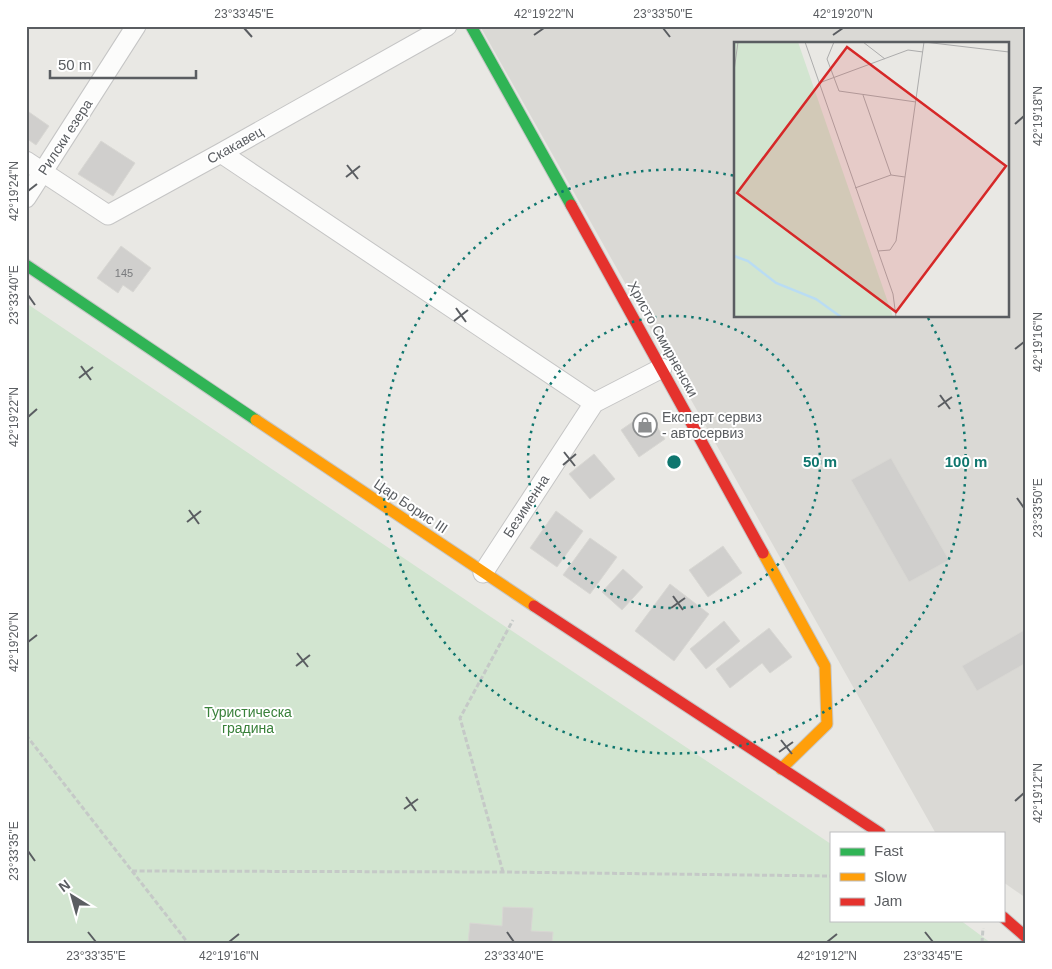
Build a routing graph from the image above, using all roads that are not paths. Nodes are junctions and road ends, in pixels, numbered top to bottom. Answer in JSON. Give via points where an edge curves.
{"nodes":[{"id":1,"x":136,"y":26,"type":"edge"},
{"id":2,"x":447,"y":26,"type":"edge"},
{"id":3,"x":471,"y":26,"type":"edge"},
{"id":4,"x":222,"y":153,"type":"junction"},
{"id":5,"x":26,"y":161,"type":"edge"},
{"id":6,"x":43,"y":172,"type":"junction"},
{"id":7,"x":26,"y":198,"type":"edge"},
{"id":8,"x":26,"y":265,"type":"edge"},
{"id":9,"x":662,"y":368,"type":"junction"},
{"id":10,"x":594,"y":402,"type":"junction"},
{"id":11,"x":483,"y":573,"type":"junction"},
{"id":12,"x":781,"y":769,"type":"junction"},
{"id":13,"x":878,"y":832,"type":"edge"},
{"id":14,"x":1004,"y":918,"type":"edge"},
{"id":15,"x":1026,"y":937,"type":"edge"}],
"edges":[{"from":1,"to":6,"type":"street","name":"Рилски езера"},
{"from":2,"to":4,"type":"street","name":"Скакавец"},
{"from":3,"to":9,"type":"main road","name":"Христо Смирненски"},
{"from":4,"to":6,"type":"street","name":"Скакавец","via":[[108,215]]},
{"from":4,"to":10,"type":"street"},
{"from":5,"to":6,"type":"street","name":"Скакавец"},
{"from":6,"to":7,"type":"street","name":"Рилски езера"},
{"from":8,"to":11,"type":"main road","name":"Цар Борис III"},
{"from":9,"to":10,"type":"street"},
{"from":9,"to":12,"type":"main road","name":"Христо Смирненски","via":[[825,666],[827,724]]},
{"from":10,"to":11,"type":"street","name":"Безименна"},
{"from":11,"to":12,"type":"main road","name":"Цар Борис III"},
{"from":12,"to":13,"type":"main road","name":"Цар Борис III"},
{"from":14,"to":15,"type":"main road"}]}
